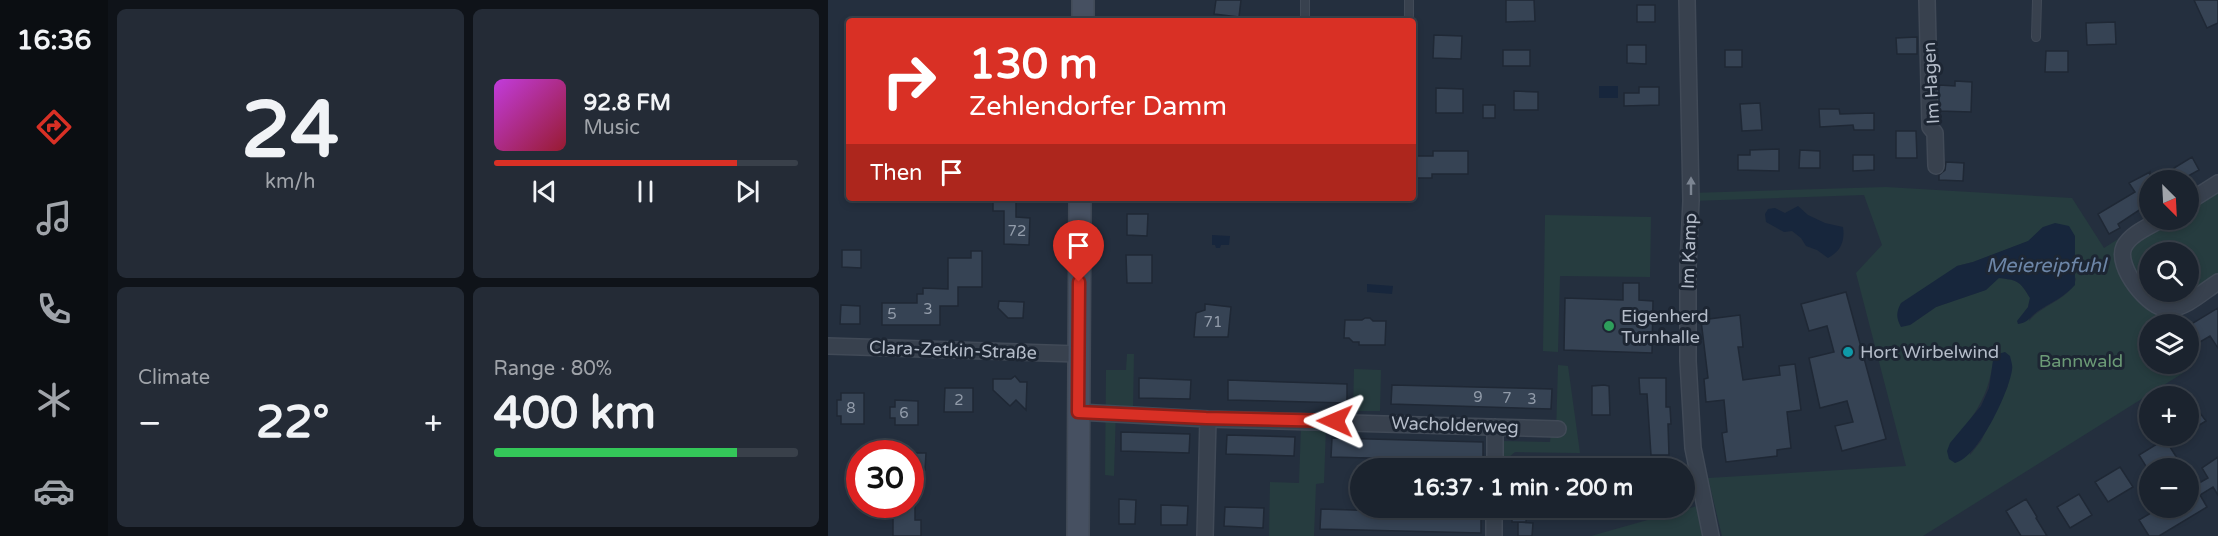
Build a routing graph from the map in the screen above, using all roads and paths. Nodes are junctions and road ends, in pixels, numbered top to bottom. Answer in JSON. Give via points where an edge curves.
{"nodes":[{"id":1,"x":1083,"y":0,"type":"edge"},
{"id":2,"x":1305,"y":0,"type":"edge"},
{"id":3,"x":1409,"y":0,"type":"edge"},
{"id":4,"x":1687,"y":0,"type":"edge"},
{"id":5,"x":1928,"y":0,"type":"edge"},
{"id":6,"x":2037,"y":0,"type":"edge"},
{"id":7,"x":1083,"y":18,"type":"edge"},
{"id":8,"x":1305,"y":18,"type":"edge"},
{"id":9,"x":1409,"y":18,"type":"edge"},
{"id":10,"x":2036,"y":37,"type":"dead end"},
{"id":11,"x":1936,"y":166,"type":"dead end"},
{"id":12,"x":2218,"y":183,"type":"edge"},
{"id":13,"x":2199,"y":195,"type":"edge"},
{"id":14,"x":1080,"y":201,"type":"edge"},
{"id":15,"x":2145,"y":230,"type":"edge"},
{"id":16,"x":2218,"y":282,"type":"edge"},
{"id":17,"x":828,"y":346,"type":"edge"},
{"id":18,"x":1078,"y":354,"type":"junction"},
{"id":19,"x":1078,"y":412,"type":"junction"},
{"id":20,"x":1208,"y":418,"type":"junction"},
{"id":21,"x":1495,"y":427,"type":"junction"},
{"id":22,"x":1558,"y":429,"type":"dead end"},
{"id":23,"x":1495,"y":458,"type":"edge"},
{"id":24,"x":1494,"y":518,"type":"edge"},
{"id":25,"x":1078,"y":536,"type":"edge"},
{"id":26,"x":1205,"y":536,"type":"edge"},
{"id":27,"x":1494,"y":536,"type":"edge"},
{"id":28,"x":1711,"y":536,"type":"edge"}],
"edges":[{"from":1,"to":7,"type":"main road"},
{"from":2,"to":8,"type":"lane"},
{"from":3,"to":9,"type":"lane"},
{"from":28,"to":4,"type":"street","name":"Im Kamp","one_way":true,"via":[[1690,422]]},
{"from":5,"to":11,"type":"street","name":"Im Hagen","via":[[1930,127],[1935,134]]},
{"from":6,"to":10,"type":"lane"},
{"from":12,"to":13,"type":"street"},
{"from":14,"to":18,"type":"main road"},
{"from":15,"to":16,"type":"street","via":[[2126,244],[2122,261],[2146,297],[2161,308],[2179,307]]},
{"from":17,"to":18,"type":"street","name":"Clara-Zetkin-Straße"},
{"from":18,"to":19,"type":"main road"},
{"from":19,"to":20,"type":"street","name":"Wacholderweg"},
{"from":19,"to":25,"type":"main road"},
{"from":20,"to":21,"type":"street","name":"Wacholderweg"},
{"from":20,"to":26,"type":"street"},
{"from":21,"to":22,"type":"street","name":"Wacholderweg"},
{"from":21,"to":23,"type":"street"},
{"from":24,"to":27,"type":"street"}]}
